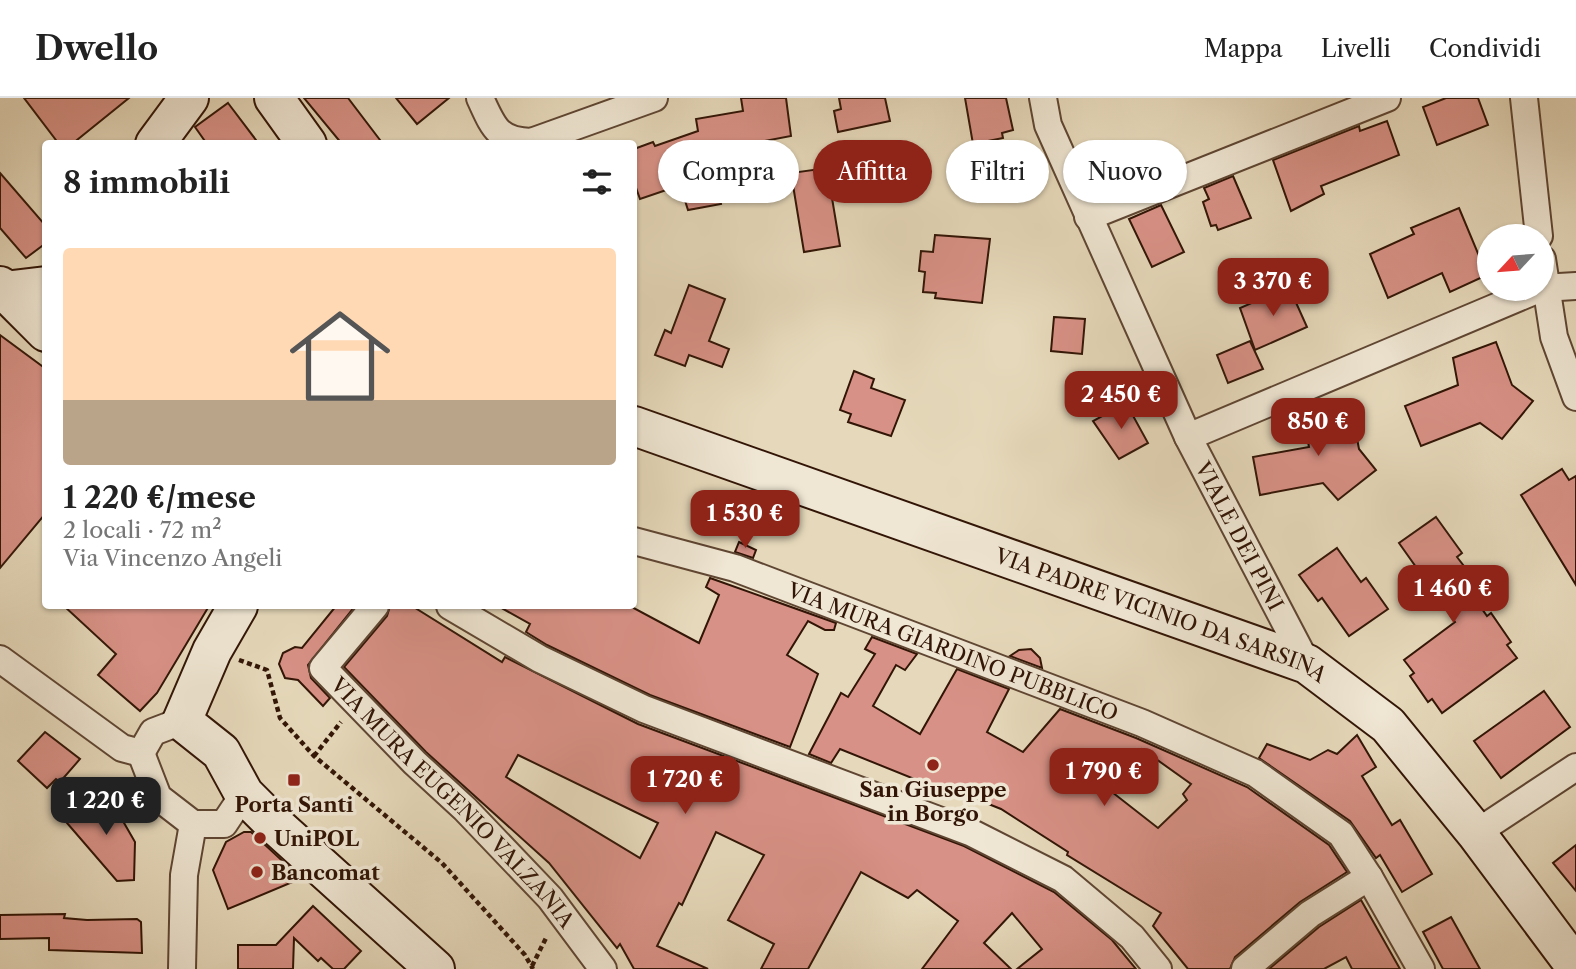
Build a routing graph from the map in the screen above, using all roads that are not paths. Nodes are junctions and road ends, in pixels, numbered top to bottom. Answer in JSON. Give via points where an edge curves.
{"nodes":[{"id":1,"x":189,"y":98,"type":"edge"},
{"id":2,"x":274,"y":98,"type":"edge"},
{"id":3,"x":480,"y":98,"type":"edge"},
{"id":4,"x":654,"y":98,"type":"edge"},
{"id":5,"x":1043,"y":98,"type":"edge"},
{"id":6,"x":1387,"y":98,"type":"edge"},
{"id":7,"x":1524,"y":98,"type":"edge"},
{"id":8,"x":500,"y":139,"type":"edge"},
{"id":9,"x":158,"y":140,"type":"edge"},
{"id":10,"x":304,"y":140,"type":"edge"},
{"id":11,"x":537,"y":140,"type":"edge"},
{"id":12,"x":1088,"y":217,"type":"junction"},
{"id":13,"x":1538,"y":224,"type":"edge"},
{"id":14,"x":1576,"y":286,"type":"edge"},
{"id":15,"x":42,"y":287,"type":"edge"},
{"id":16,"x":1554,"y":287,"type":"edge"},
{"id":17,"x":2,"y":295,"type":"edge"},
{"id":18,"x":1511,"y":301,"type":"edge"},
{"id":19,"x":1545,"y":301,"type":"edge"},
{"id":20,"x":42,"y":329,"type":"edge"},
{"id":21,"x":42,"y":336,"type":"edge"},
{"id":22,"x":1576,"y":397,"type":"edge"},
{"id":23,"x":637,"y":427,"type":"edge"},
{"id":24,"x":1188,"y":437,"type":"junction"},
{"id":25,"x":637,"y":542,"type":"edge"},
{"id":26,"x":236,"y":609,"type":"edge"},
{"id":27,"x":372,"y":609,"type":"edge"},
{"id":28,"x":455,"y":609,"type":"edge"},
{"id":29,"x":0,"y":659,"type":"edge"},
{"id":30,"x":1307,"y":664,"type":"junction"},
{"id":31,"x":182,"y":721,"type":"junction"},
{"id":32,"x":141,"y":753,"type":"junction"},
{"id":33,"x":1576,"y":767,"type":"edge"},
{"id":34,"x":244,"y":794,"type":"junction"},
{"id":35,"x":193,"y":824,"type":"junction"},
{"id":36,"x":1476,"y":833,"type":"junction"},
{"id":37,"x":1369,"y":877,"type":"junction"},
{"id":38,"x":1576,"y":967,"type":"edge"},
{"id":39,"x":182,"y":969,"type":"edge"},
{"id":40,"x":435,"y":969,"type":"edge"},
{"id":41,"x":603,"y":969,"type":"edge"},
{"id":42,"x":1158,"y":969,"type":"edge"},
{"id":43,"x":1245,"y":969,"type":"edge"},
{"id":44,"x":1421,"y":969,"type":"edge"}],
"edges":[{"from":1,"to":9,"type":"street"},
{"from":2,"to":10,"type":"street"},
{"from":3,"to":8,"type":"street"},
{"from":4,"to":11,"type":"street"},
{"from":5,"to":12,"type":"street","name":"VIALE DEI PINI","via":[[1048,125]]},
{"from":6,"to":12,"type":"street"},
{"from":7,"to":13,"type":"street"},
{"from":12,"to":24,"type":"street","name":"VIALE DEI PINI"},
{"from":14,"to":16,"type":"street"},
{"from":15,"to":17,"type":"street"},
{"from":17,"to":20,"type":"street"},
{"from":17,"to":21,"type":"street"},
{"from":18,"to":24,"type":"street"},
{"from":19,"to":22,"type":"street"},
{"from":23,"to":30,"type":"street","name":"VIA PADRE VICINIO DA SARSINA"},
{"from":24,"to":30,"type":"street","name":"VIALE DEI PINI"},
{"from":25,"to":37,"type":"street","name":"VIA MURA GIARDINO PUBBLICO","via":[[735,568],[1142,723],[1255,773],[1341,834]]},
{"from":26,"to":31,"type":"street","via":[[212,651]]},
{"from":27,"to":41,"type":"street","name":"VIA MURA EUGENIO VALZANIA","via":[[323,668],[550,898]]},
{"from":28,"to":42,"type":"street","via":[[540,659],[643,709],[970,832],[1063,879],[1132,937]]},
{"from":29,"to":32,"type":"street","via":[[122,748]]},
{"from":30,"to":36,"type":"street","name":"VIA PADRE VICINIO DA SARSINA","via":[[1388,724]]},
{"from":31,"to":32,"type":"street","via":[[153,732]]},
{"from":31,"to":34,"type":"street","via":[[221,752]]},
{"from":32,"to":35,"type":"street","via":[[158,797]]},
{"from":33,"to":36,"type":"street"},
{"from":34,"to":35,"type":"street","via":[[224,824]]},
{"from":34,"to":40,"type":"street"},
{"from":35,"to":39,"type":"street","via":[[184,875]]},
{"from":36,"to":38,"type":"street","name":"VIA PADRE VICINIO DA SARSINA"},
{"from":37,"to":43,"type":"street","via":[[1310,914]]},
{"from":37,"to":44,"type":"street","name":"VIA MURA GIARDINO PUBBLICO"}]}
